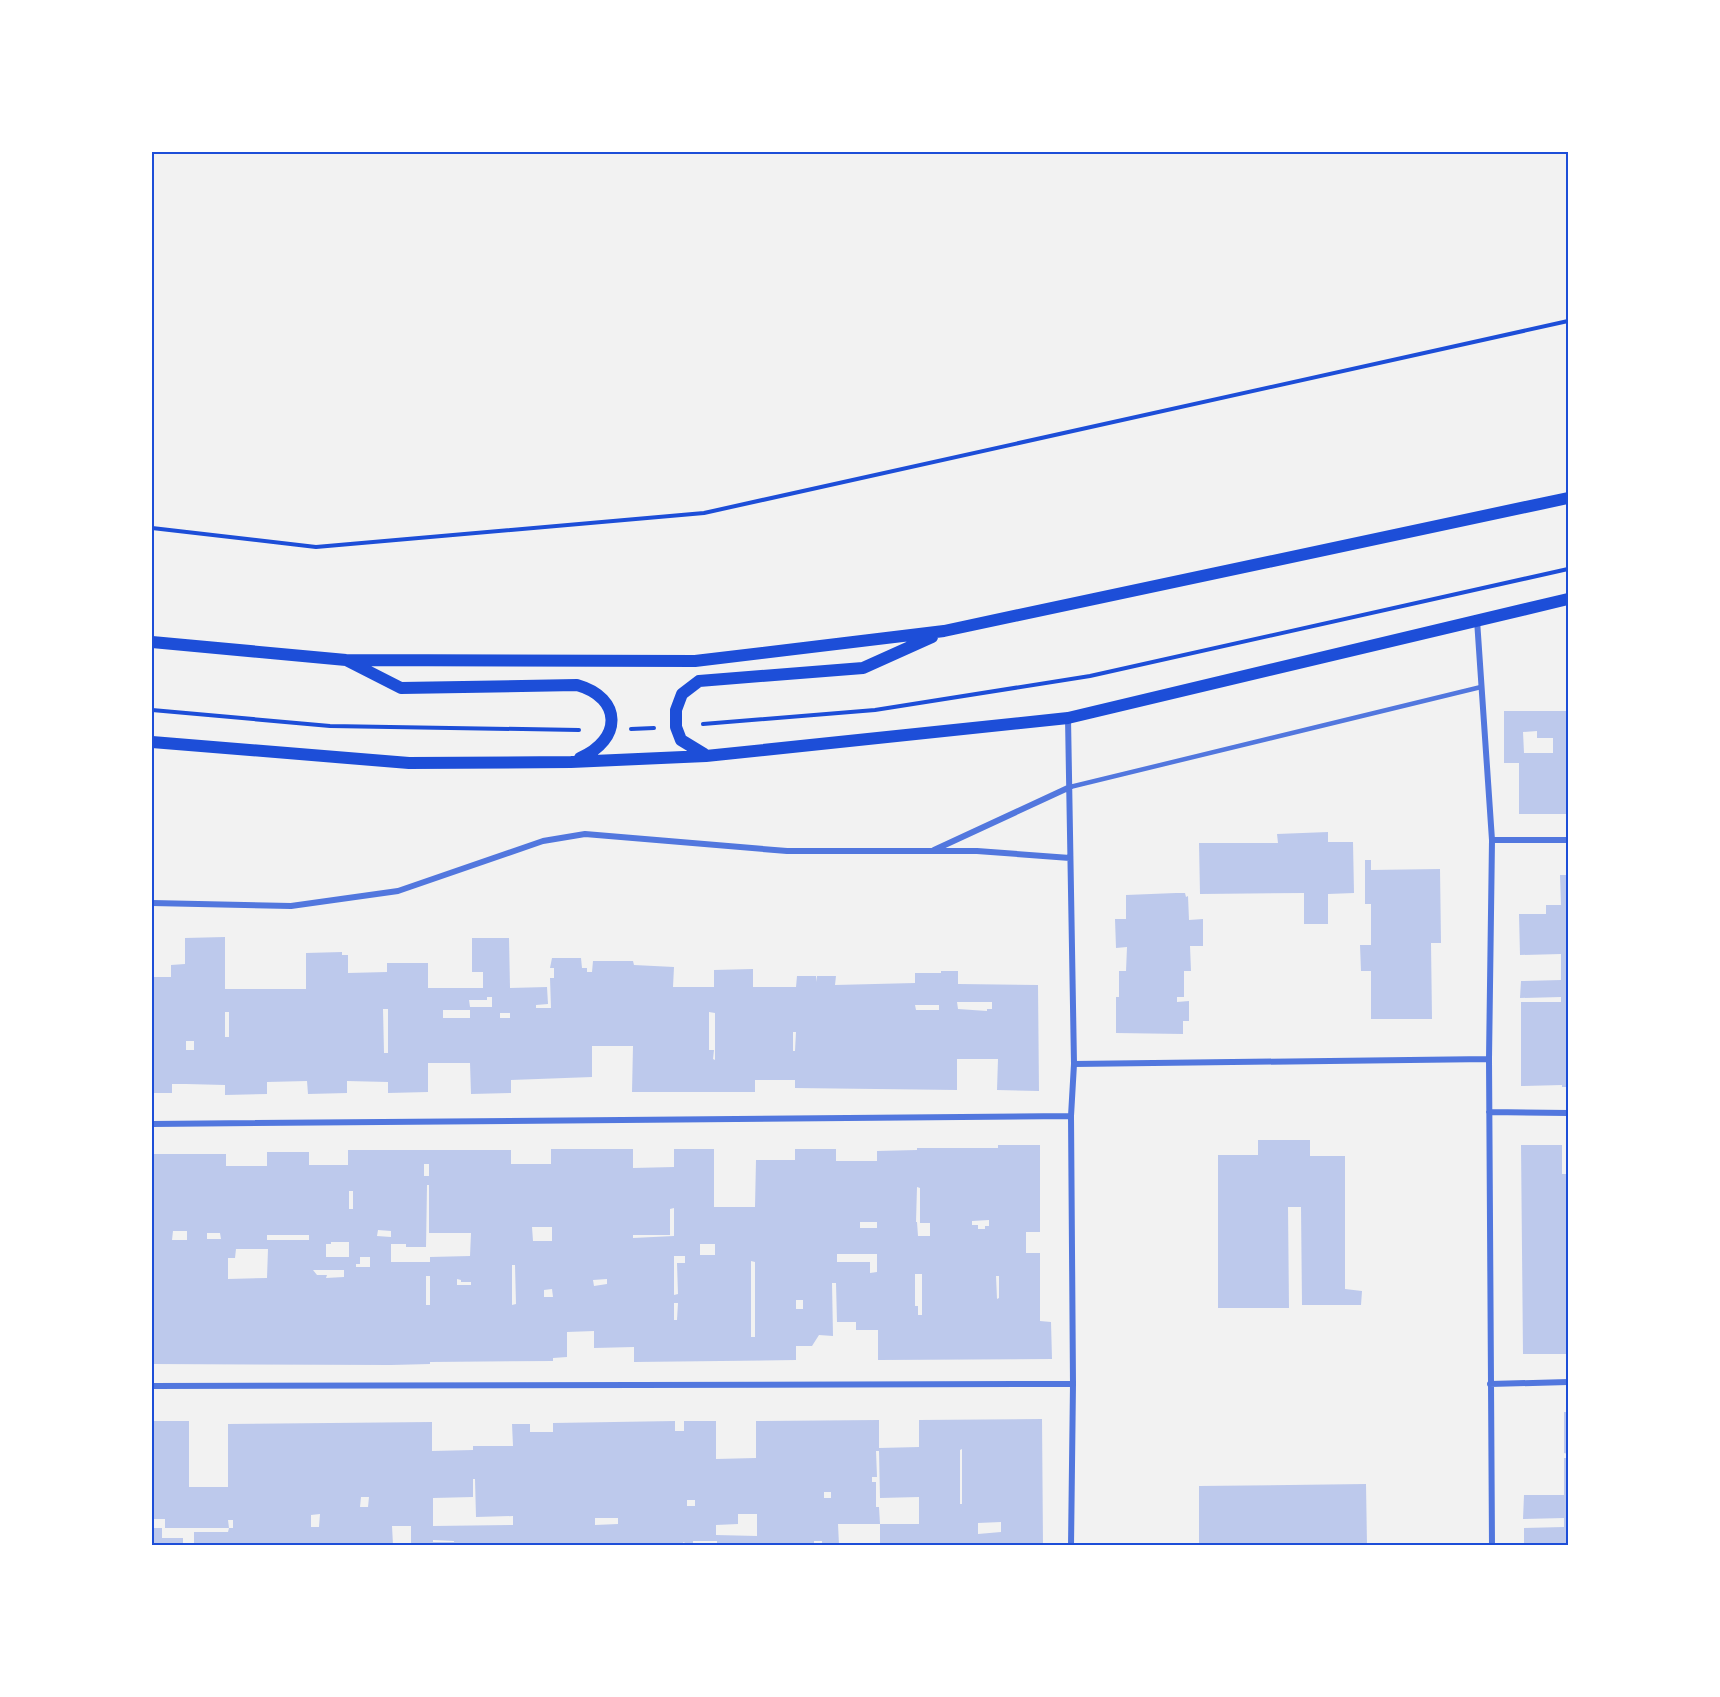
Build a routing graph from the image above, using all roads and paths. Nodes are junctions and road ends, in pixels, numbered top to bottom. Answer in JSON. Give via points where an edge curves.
{"nodes":[{"id":1,"x":1569,"y":321,"type":"edge"},
{"id":2,"x":1569,"y":498,"type":"edge"},
{"id":3,"x":152,"y":528,"type":"edge"},
{"id":4,"x":1569,"y":599,"type":"edge"},
{"id":5,"x":1478,"y":619,"type":"junction"},
{"id":6,"x":944,"y":631,"type":"junction"},
{"id":7,"x":152,"y":642,"type":"edge"},
{"id":8,"x":346,"y":660,"type":"junction"},
{"id":9,"x":1481,"y":687,"type":"junction"},
{"id":10,"x":1068,"y":718,"type":"junction"},
{"id":11,"x":152,"y":742,"type":"edge"},
{"id":12,"x":706,"y":756,"type":"junction"},
{"id":13,"x":571,"y":762,"type":"junction"},
{"id":14,"x":1070,"y":786,"type":"junction"},
{"id":15,"x":1492,"y":840,"type":"junction"},
{"id":16,"x":1569,"y":840,"type":"edge"},
{"id":17,"x":932,"y":850,"type":"junction"},
{"id":18,"x":1070,"y":858,"type":"junction"},
{"id":19,"x":152,"y":903,"type":"edge"},
{"id":20,"x":1489,"y":1059,"type":"junction"},
{"id":21,"x":1074,"y":1064,"type":"junction"},
{"id":22,"x":1489,"y":1112,"type":"junction"},
{"id":23,"x":1569,"y":1113,"type":"edge"},
{"id":24,"x":1071,"y":1116,"type":"junction"},
{"id":25,"x":152,"y":1124,"type":"edge"},
{"id":26,"x":1569,"y":1382,"type":"edge"},
{"id":27,"x":1073,"y":1384,"type":"junction"},
{"id":28,"x":1490,"y":1384,"type":"junction"},
{"id":29,"x":152,"y":1386,"type":"edge"},
{"id":30,"x":1071,"y":1545,"type":"edge"},
{"id":31,"x":1492,"y":1545,"type":"edge"}],
"edges":[{"from":1,"to":3,"type":"path","via":[[704,513],[316,547]]},
{"from":2,"to":6,"type":"main road"},
{"from":4,"to":5,"type":"main road"},
{"from":5,"to":9,"type":"street"},
{"from":5,"to":10,"type":"main road"},
{"from":6,"to":8,"type":"main road","via":[[695,661]]},
{"from":6,"to":12,"type":"main road","via":[[863,668],[699,681],[682,694],[676,710],[676,727],[681,740]]},
{"from":7,"to":8,"type":"main road"},
{"from":8,"to":13,"type":"main road","via":[[401,688],[577,685],[590,689],[609,707],[610,730],[593,753]]},
{"from":9,"to":14,"type":"lane"},
{"from":9,"to":15,"type":"street"},
{"from":10,"to":12,"type":"main road"},
{"from":10,"to":14,"type":"street"},
{"from":11,"to":13,"type":"main road","via":[[409,763]]},
{"from":12,"to":13,"type":"main road"},
{"from":14,"to":17,"type":"street"},
{"from":14,"to":18,"type":"street"},
{"from":15,"to":16,"type":"street"},
{"from":15,"to":20,"type":"street"},
{"from":17,"to":18,"type":"street"},
{"from":17,"to":19,"type":"street","via":[[787,851],[585,834],[543,840],[398,891],[291,906]]},
{"from":18,"to":21,"type":"street"},
{"from":20,"to":21,"type":"street"},
{"from":20,"to":22,"type":"street"},
{"from":21,"to":24,"type":"street"},
{"from":22,"to":23,"type":"street"},
{"from":22,"to":28,"type":"street"},
{"from":24,"to":25,"type":"street"},
{"from":24,"to":27,"type":"street"},
{"from":26,"to":28,"type":"street"},
{"from":27,"to":29,"type":"street"},
{"from":27,"to":30,"type":"street"},
{"from":28,"to":31,"type":"street"}]}
